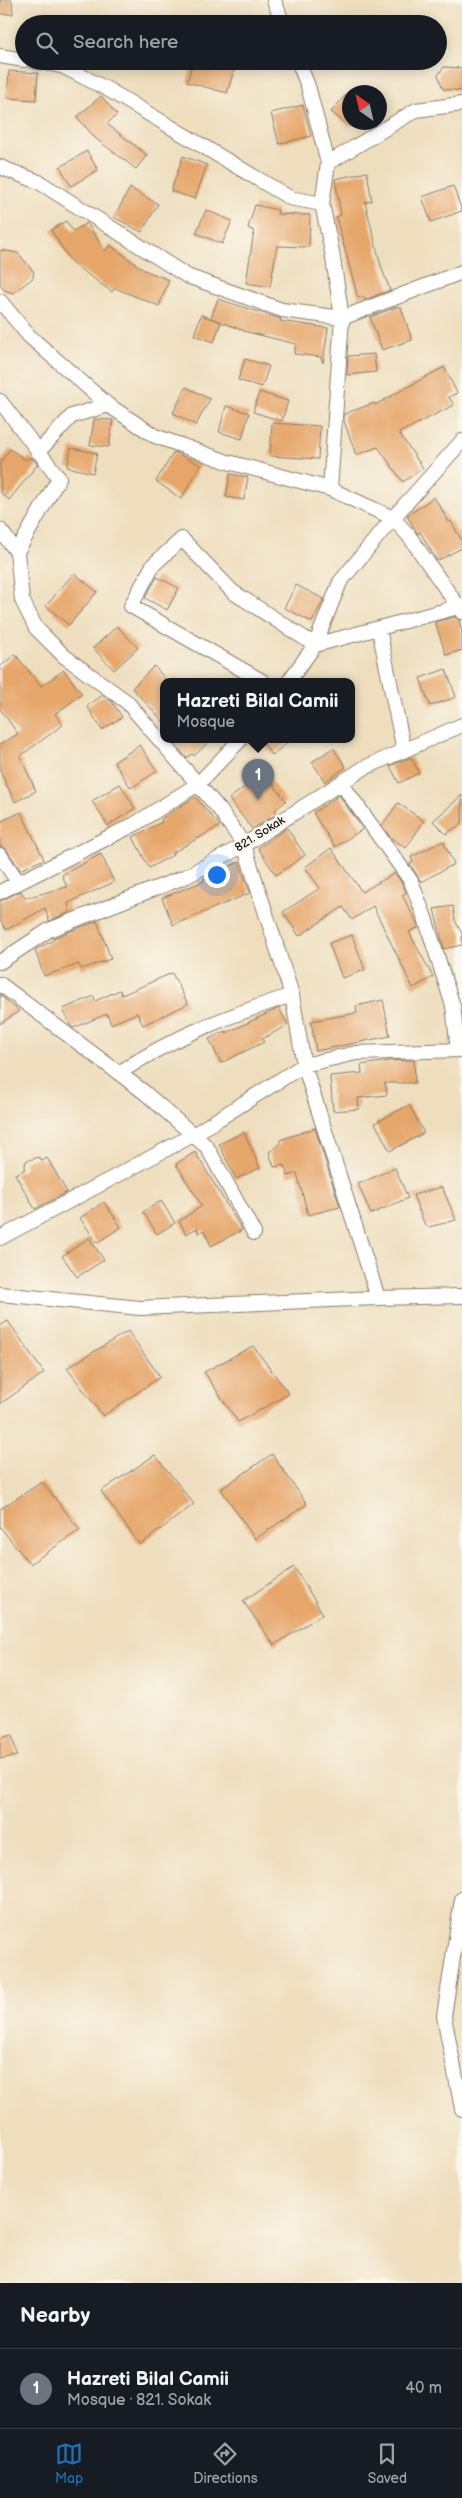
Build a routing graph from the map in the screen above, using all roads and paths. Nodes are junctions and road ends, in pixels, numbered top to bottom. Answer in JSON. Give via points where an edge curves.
{"nodes":[{"id":1,"x":274,"y":0,"type":"edge"},
{"id":2,"x":280,"y":15,"type":"edge"},
{"id":3,"x":0,"y":56,"type":"edge"},
{"id":4,"x":15,"y":58,"type":"edge"},
{"id":5,"x":70,"y":70,"type":"edge"},
{"id":6,"x":302,"y":70,"type":"edge"},
{"id":7,"x":462,"y":104,"type":"edge"},
{"id":8,"x":328,"y":163,"type":"junction"},
{"id":9,"x":0,"y":167,"type":"edge"},
{"id":10,"x":322,"y":204,"type":"junction"},
{"id":11,"x":462,"y":272,"type":"edge"},
{"id":12,"x":0,"y":301,"type":"edge"},
{"id":13,"x":342,"y":318,"type":"junction"},
{"id":14,"x":0,"y":401,"type":"edge"},
{"id":15,"x":108,"y":404,"type":"junction"},
{"id":16,"x":462,"y":441,"type":"edge"},
{"id":17,"x":38,"y":452,"type":"junction"},
{"id":18,"x":330,"y":488,"type":"junction"},
{"id":19,"x":393,"y":518,"type":"junction"},
{"id":20,"x":0,"y":530,"type":"edge"},
{"id":21,"x":17,"y":552,"type":"junction"},
{"id":22,"x":461,"y":609,"type":"edge"},
{"id":23,"x":379,"y":629,"type":"junction"},
{"id":24,"x":315,"y":645,"type":"junction"},
{"id":25,"x":257,"y":678,"type":"edge"},
{"id":26,"x":291,"y":678,"type":"edge"},
{"id":27,"x":462,"y":724,"type":"edge"},
{"id":28,"x":160,"y":740,"type":"edge"},
{"id":29,"x":162,"y":743,"type":"edge"},
{"id":30,"x":238,"y":743,"type":"edge"},
{"id":31,"x":404,"y":750,"type":"junction"},
{"id":32,"x":342,"y":783,"type":"junction"},
{"id":33,"x":198,"y":784,"type":"junction"},
{"id":34,"x":244,"y":845,"type":"junction"},
{"id":35,"x":0,"y":855,"type":"edge"},
{"id":36,"x":18,"y":882,"type":"junction"},
{"id":37,"x":0,"y":892,"type":"edge"},
{"id":38,"x":0,"y":962,"type":"edge"},
{"id":39,"x":0,"y":984,"type":"edge"},
{"id":40,"x":292,"y":994,"type":"junction"},
{"id":41,"x":460,"y":1050,"type":"edge"},
{"id":42,"x":304,"y":1065,"type":"junction"},
{"id":43,"x":119,"y":1073,"type":"junction"},
{"id":44,"x":193,"y":1135,"type":"junction"},
{"id":45,"x":254,"y":1233,"type":"dead end"},
{"id":46,"x":0,"y":1238,"type":"edge"},
{"id":47,"x":0,"y":1294,"type":"edge"},
{"id":48,"x":462,"y":1296,"type":"edge"},
{"id":49,"x":378,"y":1298,"type":"junction"},
{"id":50,"x":462,"y":1899,"type":"edge"},
{"id":51,"x":460,"y":1925,"type":"edge"},
{"id":52,"x":462,"y":2109,"type":"edge"}],
"edges":[{"from":1,"to":2,"type":"street"},
{"from":3,"to":4,"type":"street"},
{"from":5,"to":10,"type":"street","via":[[290,198]]},
{"from":6,"to":8,"type":"street"},
{"from":7,"to":8,"type":"street","via":[[416,110]]},
{"from":8,"to":10,"type":"street"},
{"from":9,"to":13,"type":"street","via":[[39,182],[187,276],[282,310]]},
{"from":10,"to":13,"type":"street"},
{"from":11,"to":13,"type":"street"},
{"from":12,"to":15,"type":"street","via":[[29,336]]},
{"from":13,"to":18,"type":"street"},
{"from":14,"to":17,"type":"street"},
{"from":15,"to":17,"type":"street","via":[[72,416]]},
{"from":15,"to":18,"type":"street","via":[[155,436],[228,462]]},
{"from":16,"to":19,"type":"street"},
{"from":17,"to":21,"type":"street","via":[[59,478]]},
{"from":18,"to":19,"type":"street"},
{"from":19,"to":22,"type":"street"},
{"from":19,"to":24,"type":"street","via":[[340,582]]},
{"from":20,"to":21,"type":"street"},
{"from":21,"to":28,"type":"street","via":[[22,600],[36,628],[64,656],[127,702]]},
{"from":22,"to":23,"type":"street"},
{"from":23,"to":24,"type":"street"},
{"from":23,"to":31,"type":"street"},
{"from":24,"to":25,"type":"street","via":[[234,592],[182,539],[152,565],[131,606]]},
{"from":24,"to":26,"type":"street"},
{"from":27,"to":31,"type":"street","name":"821. Sokak"},
{"from":29,"to":33,"type":"street"},
{"from":30,"to":33,"type":"street"},
{"from":31,"to":32,"type":"street","name":"821. Sokak","via":[[364,768]]},
{"from":32,"to":34,"type":"street","name":"821. Sokak"},
{"from":32,"to":41,"type":"street","via":[[411,881],[453,1006]]},
{"from":33,"to":34,"type":"street"},
{"from":33,"to":36,"type":"street","via":[[135,824]]},
{"from":34,"to":38,"type":"street","name":"821. Sokak","via":[[188,876],[49,930]]},
{"from":34,"to":40,"type":"street"},
{"from":35,"to":36,"type":"street"},
{"from":36,"to":37,"type":"street"},
{"from":39,"to":43,"type":"street"},
{"from":40,"to":42,"type":"street"},
{"from":40,"to":43,"type":"street","via":[[219,1019],[151,1052]]},
{"from":41,"to":42,"type":"street","via":[[356,1053]]},
{"from":42,"to":44,"type":"street"},
{"from":42,"to":49,"type":"street"},
{"from":43,"to":44,"type":"street"},
{"from":44,"to":45,"type":"street","via":[[208,1147]]},
{"from":44,"to":46,"type":"street"},
{"from":47,"to":49,"type":"street","via":[[140,1308]]},
{"from":48,"to":49,"type":"street"},
{"from":50,"to":51,"type":"street"},
{"from":51,"to":52,"type":"street","via":[[444,2016]]}]}
